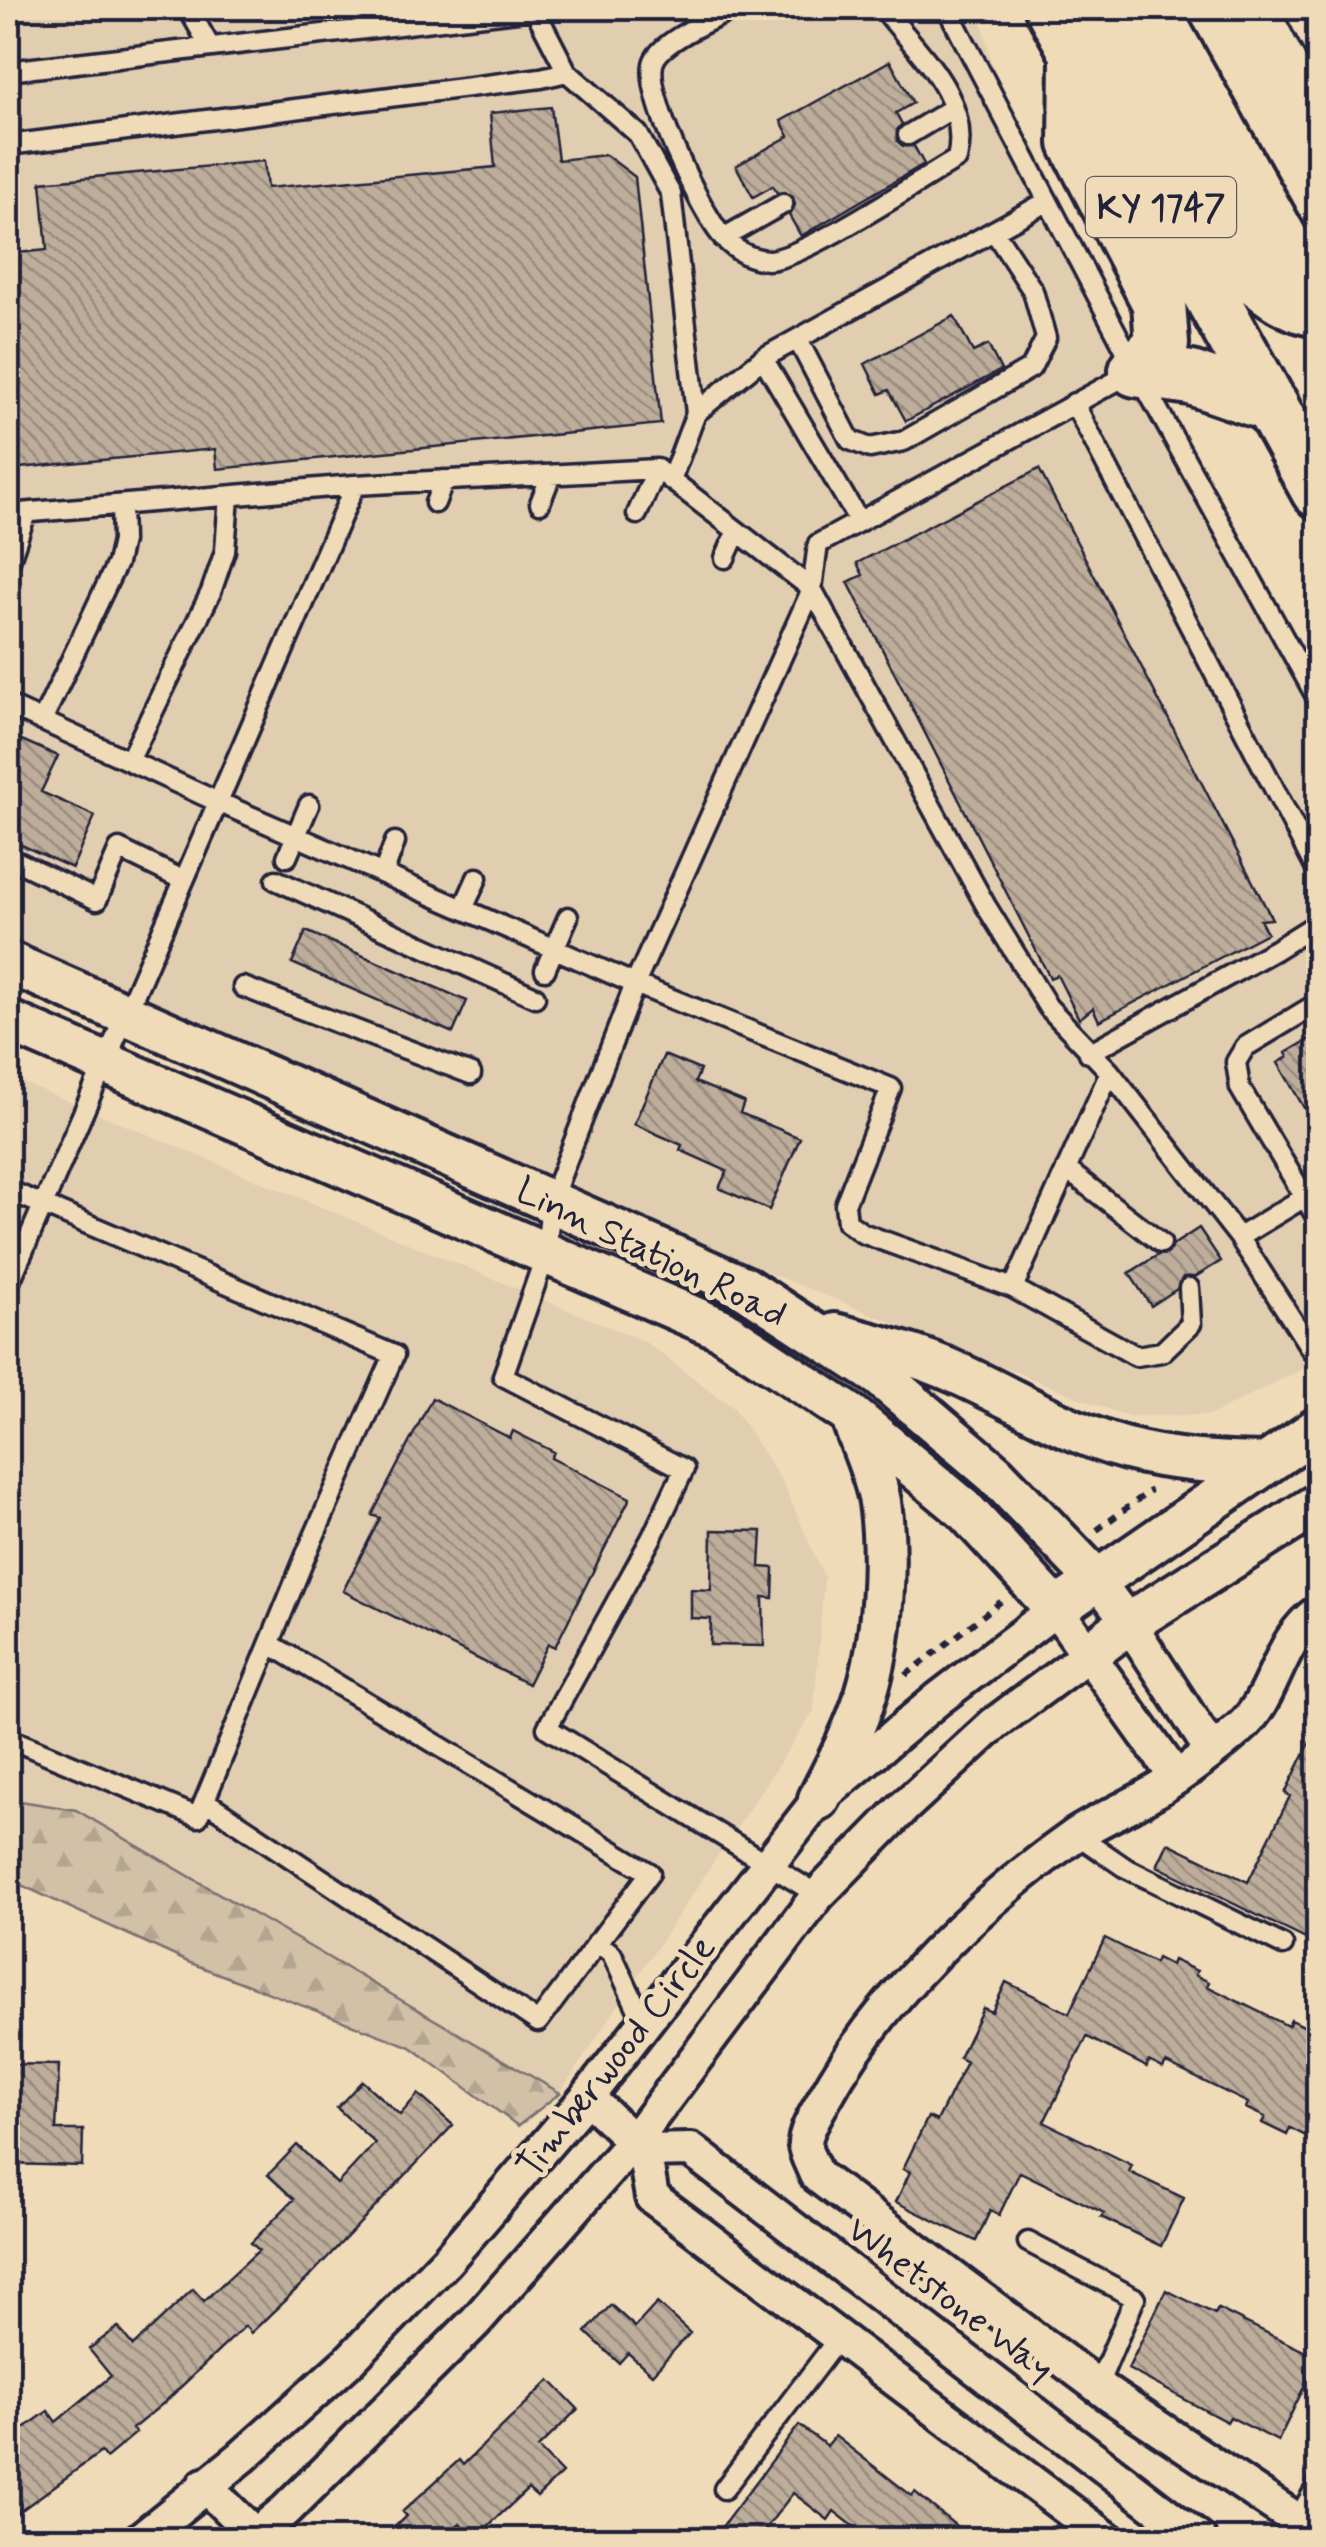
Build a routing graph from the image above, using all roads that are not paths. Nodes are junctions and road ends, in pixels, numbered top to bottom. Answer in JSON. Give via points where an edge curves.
{"nodes":[{"id":1,"x":188,"y":8,"type":"edge"},
{"id":2,"x":538,"y":8,"type":"edge"},
{"id":3,"x":736,"y":8,"type":"edge"},
{"id":4,"x":883,"y":8,"type":"edge"},
{"id":5,"x":947,"y":8,"type":"edge"},
{"id":6,"x":1052,"y":8,"type":"edge"},
{"id":7,"x":1151,"y":8,"type":"edge"},
{"id":8,"x":1293,"y":8,"type":"edge"},
{"id":9,"x":440,"y":14,"type":"edge"},
{"id":10,"x":1080,"y":32,"type":"edge"},
{"id":11,"x":210,"y":47,"type":"junction"},
{"id":12,"x":1318,"y":56,"type":"edge"},
{"id":13,"x":8,"y":71,"type":"edge"},
{"id":14,"x":567,"y":72,"type":"junction"},
{"id":15,"x":954,"y":108,"type":"junction"},
{"id":16,"x":908,"y":135,"type":"dead end"},
{"id":17,"x":8,"y":145,"type":"edge"},
{"id":18,"x":1048,"y":201,"type":"junction"},
{"id":19,"x":783,"y":204,"type":"dead end"},
{"id":20,"x":994,"y":231,"type":"junction"},
{"id":21,"x":723,"y":238,"type":"junction"},
{"id":22,"x":1318,"y":308,"type":"edge"},
{"id":23,"x":798,"y":340,"type":"junction"},
{"id":24,"x":763,"y":358,"type":"junction"},
{"id":25,"x":1136,"y":370,"type":"junction"},
{"id":26,"x":1074,"y":404,"type":"junction"},
{"id":27,"x":1272,"y":406,"type":"junction"},
{"id":28,"x":696,"y":413,"type":"junction"},
{"id":29,"x":664,"y":474,"type":"junction"},
{"id":30,"x":551,"y":475,"type":"junction"},
{"id":31,"x":444,"y":480,"type":"junction"},
{"id":32,"x":355,"y":485,"type":"junction"},
{"id":33,"x":1318,"y":491,"type":"edge"},
{"id":34,"x":230,"y":496,"type":"junction"},
{"id":35,"x":435,"y":502,"type":"dead end"},
{"id":36,"x":540,"y":502,"type":"dead end"},
{"id":37,"x":121,"y":505,"type":"junction"},
{"id":38,"x":16,"y":514,"type":"edge"},
{"id":39,"x":637,"y":514,"type":"dead end"},
{"id":40,"x":859,"y":521,"type":"junction"},
{"id":41,"x":737,"y":531,"type":"junction"},
{"id":42,"x":724,"y":558,"type":"dead end"},
{"id":43,"x":8,"y":566,"type":"edge"},
{"id":44,"x":812,"y":588,"type":"junction"},
{"id":45,"x":1318,"y":700,"type":"edge"},
{"id":46,"x":8,"y":705,"type":"edge"},
{"id":47,"x":42,"y":721,"type":"junction"},
{"id":48,"x":129,"y":761,"type":"junction"},
{"id":49,"x":218,"y":802,"type":"junction"},
{"id":50,"x":309,"y":805,"type":"dead end"},
{"id":51,"x":296,"y":836,"type":"junction"},
{"id":52,"x":395,"y":842,"type":"dead end"},
{"id":53,"x":287,"y":856,"type":"dead end"},
{"id":54,"x":8,"y":858,"type":"edge"},
{"id":55,"x":1318,"y":873,"type":"edge"},
{"id":56,"x":384,"y":874,"type":"junction"},
{"id":57,"x":477,"y":878,"type":"dead end"},
{"id":58,"x":183,"y":880,"type":"junction"},
{"id":59,"x":276,"y":880,"type":"dead end"},
{"id":60,"x":463,"y":909,"type":"junction"},
{"id":61,"x":568,"y":917,"type":"dead end"},
{"id":62,"x":1318,"y":923,"type":"edge"},
{"id":63,"x":554,"y":949,"type":"junction"},
{"id":64,"x":8,"y":962,"type":"edge"},
{"id":65,"x":546,"y":970,"type":"dead end"},
{"id":66,"x":636,"y":984,"type":"junction"},
{"id":67,"x":243,"y":987,"type":"dead end"},
{"id":68,"x":535,"y":997,"type":"dead end"},
{"id":69,"x":1318,"y":1004,"type":"edge"},
{"id":70,"x":124,"y":1013,"type":"junction"},
{"id":71,"x":8,"y":1020,"type":"edge"},
{"id":72,"x":1090,"y":1052,"type":"junction"},
{"id":73,"x":106,"y":1063,"type":"junction"},
{"id":74,"x":1110,"y":1072,"type":"junction"},
{"id":75,"x":471,"y":1074,"type":"dead end"},
{"id":76,"x":1066,"y":1169,"type":"junction"},
{"id":77,"x":8,"y":1190,"type":"edge"},
{"id":78,"x":1311,"y":1193,"type":"edge"},
{"id":79,"x":551,"y":1201,"type":"junction"},
{"id":80,"x":43,"y":1205,"type":"junction"},
{"id":81,"x":1318,"y":1220,"type":"edge"},
{"id":82,"x":1239,"y":1238,"type":"junction"},
{"id":83,"x":1161,"y":1242,"type":"dead end"},
{"id":84,"x":546,"y":1254,"type":"junction"},
{"id":85,"x":8,"y":1286,"type":"edge"},
{"id":86,"x":1013,"y":1288,"type":"junction"},
{"id":87,"x":1190,"y":1288,"type":"dead end"},
{"id":88,"x":807,"y":1326,"type":"junction"},
{"id":89,"x":1318,"y":1360,"type":"edge"},
{"id":90,"x":851,"y":1414,"type":"junction"},
{"id":91,"x":1318,"y":1428,"type":"edge"},
{"id":92,"x":1264,"y":1464,"type":"junction"},
{"id":93,"x":1318,"y":1504,"type":"edge"},
{"id":94,"x":1096,"y":1580,"type":"junction"},
{"id":95,"x":1056,"y":1609,"type":"junction"},
{"id":96,"x":1318,"y":1612,"type":"edge"},
{"id":97,"x":1130,"y":1624,"type":"junction"},
{"id":98,"x":270,"y":1644,"type":"junction"},
{"id":99,"x":1087,"y":1655,"type":"junction"},
{"id":100,"x":8,"y":1738,"type":"edge"},
{"id":101,"x":1211,"y":1750,"type":"junction"},
{"id":102,"x":1176,"y":1776,"type":"junction"},
{"id":103,"x":819,"y":1799,"type":"junction"},
{"id":104,"x":205,"y":1800,"type":"junction"},
{"id":105,"x":1076,"y":1834,"type":"junction"},
{"id":106,"x":768,"y":1862,"type":"junction"},
{"id":107,"x":818,"y":1895,"type":"junction"},
{"id":108,"x":597,"y":1942,"type":"junction"},
{"id":109,"x":1283,"y":1945,"type":"dead end"},
{"id":110,"x":644,"y":2023,"type":"junction"},
{"id":111,"x":587,"y":2096,"type":"junction"},
{"id":112,"x":639,"y":2147,"type":"junction"},
{"id":113,"x":1028,"y":2242,"type":"dead end"},
{"id":114,"x":840,"y":2336,"type":"junction"},
{"id":115,"x":1098,"y":2385,"type":"junction"},
{"id":116,"x":1318,"y":2484,"type":"edge"},
{"id":117,"x":204,"y":2485,"type":"junction"},
{"id":118,"x":724,"y":2489,"type":"dead end"},
{"id":119,"x":1300,"y":2531,"type":"edge"},
{"id":120,"x":256,"y":2538,"type":"edge"},
{"id":121,"x":1107,"y":2539,"type":"edge"},
{"id":122,"x":138,"y":2540,"type":"edge"},
{"id":123,"x":1200,"y":2540,"type":"edge"}],
"edges":[{"from":1,"to":11,"type":"lane"},
{"from":2,"to":9,"type":"lane"},
{"from":2,"to":14,"type":"lane"},
{"from":3,"to":21,"type":"lane","via":[[670,43],[654,58],[652,76],[660,114]]},
{"from":4,"to":15,"type":"lane","via":[[929,60]]},
{"from":5,"to":18,"type":"lane"},
{"from":6,"to":10,"type":"main road","number":"KY 1747"},
{"from":7,"to":22,"type":"main road","number":"KY 1747"},
{"from":8,"to":12,"type":"lane"},
{"from":9,"to":11,"type":"lane"},
{"from":10,"to":22,"type":"main road","via":[[1114,39],[1250,273],[1298,307]]},
{"from":10,"to":25,"type":"main road","via":[[1076,143],[1159,303],[1162,344]]},
{"from":10,"to":27,"type":"main road","number":"KY 1747"},
{"from":11,"to":13,"type":"lane"},
{"from":14,"to":17,"type":"lane"},
{"from":14,"to":28,"type":"lane","via":[[638,134],[671,194]]},
{"from":15,"to":16,"type":"lane"},
{"from":15,"to":21,"type":"lane","via":[[956,159],[802,251],[772,260],[746,256]]},
{"from":18,"to":20,"type":"lane"},
{"from":18,"to":25,"type":"lane"},
{"from":19,"to":21,"type":"lane"},
{"from":20,"to":23,"type":"lane"},
{"from":20,"to":23,"type":"lane","via":[[1033,291],[1046,338],[1031,368],[904,440],[870,448],[850,440]]},
{"from":23,"to":24,"type":"lane"},
{"from":24,"to":28,"type":"lane"},
{"from":24,"to":40,"type":"lane"},
{"from":25,"to":26,"type":"lane"},
{"from":25,"to":27,"type":"main road","via":[[1191,378]]},
{"from":25,"to":45,"type":"lane"},
{"from":26,"to":40,"type":"lane"},
{"from":26,"to":55,"type":"lane"},
{"from":27,"to":33,"type":"main road","number":"KY 1747"},
{"from":28,"to":29,"type":"lane"},
{"from":29,"to":30,"type":"lane"},
{"from":29,"to":39,"type":"lane"},
{"from":29,"to":41,"type":"lane"},
{"from":30,"to":31,"type":"lane"},
{"from":30,"to":36,"type":"lane"},
{"from":31,"to":32,"type":"lane"},
{"from":31,"to":35,"type":"lane"},
{"from":32,"to":34,"type":"lane"},
{"from":32,"to":49,"type":"lane"},
{"from":34,"to":37,"type":"lane"},
{"from":34,"to":48,"type":"lane","via":[[225,551],[211,592]]},
{"from":37,"to":38,"type":"lane"},
{"from":37,"to":47,"type":"lane","via":[[117,563]]},
{"from":38,"to":43,"type":"lane"},
{"from":40,"to":44,"type":"lane","via":[[818,544]]},
{"from":41,"to":42,"type":"lane"},
{"from":41,"to":44,"type":"lane"},
{"from":44,"to":66,"type":"lane"},
{"from":44,"to":72,"type":"lane","via":[[996,922],[1048,1007]]},
{"from":46,"to":47,"type":"lane"},
{"from":47,"to":48,"type":"lane"},
{"from":48,"to":49,"type":"lane"},
{"from":49,"to":51,"type":"lane"},
{"from":49,"to":58,"type":"lane"},
{"from":50,"to":51,"type":"lane"},
{"from":51,"to":53,"type":"lane"},
{"from":51,"to":56,"type":"lane"},
{"from":52,"to":56,"type":"lane"},
{"from":54,"to":58,"type":"lane","via":[[96,900],[119,849]]},
{"from":56,"to":60,"type":"lane"},
{"from":57,"to":60,"type":"lane"},
{"from":58,"to":70,"type":"lane"},
{"from":59,"to":68,"type":"lane"},
{"from":60,"to":63,"type":"lane"},
{"from":61,"to":63,"type":"lane"},
{"from":62,"to":72,"type":"lane"},
{"from":63,"to":65,"type":"lane"},
{"from":63,"to":66,"type":"lane"},
{"from":64,"to":70,"type":"street","name":"Linn Station Road"},
{"from":66,"to":79,"type":"lane"},
{"from":66,"to":86,"type":"lane","via":[[892,1088],[844,1204],[847,1222]]},
{"from":67,"to":75,"type":"lane"},
{"from":69,"to":78,"type":"lane","via":[[1245,1047],[1236,1062],[1240,1088]]},
{"from":70,"to":73,"type":"lane"},
{"from":70,"to":79,"type":"street","name":"Linn Station Road"},
{"from":71,"to":73,"type":"street","name":"Linn Station Road"},
{"from":72,"to":74,"type":"lane"},
{"from":73,"to":80,"type":"lane"},
{"from":73,"to":84,"type":"street","name":"Linn Station Road"},
{"from":74,"to":76,"type":"lane"},
{"from":74,"to":82,"type":"lane"},
{"from":76,"to":83,"type":"lane"},
{"from":76,"to":86,"type":"lane"},
{"from":77,"to":80,"type":"lane"},
{"from":78,"to":81,"type":"lane"},
{"from":78,"to":82,"type":"lane"},
{"from":79,"to":84,"type":"lane"},
{"from":79,"to":88,"type":"street","name":"Linn Station Road","via":[[744,1286]]},
{"from":80,"to":85,"type":"lane"},
{"from":80,"to":98,"type":"lane","via":[[394,1356]]},
{"from":82,"to":89,"type":"lane"},
{"from":84,"to":90,"type":"street","name":"Linn Station Road","via":[[721,1329]]},
{"from":84,"to":106,"type":"lane","via":[[503,1376],[684,1468],[546,1728]]},
{"from":86,"to":87,"type":"lane","via":[[1136,1356],[1162,1352],[1190,1324]]},
{"from":88,"to":92,"type":"street","via":[[956,1372],[1126,1449]]},
{"from":88,"to":94,"type":"street","name":"Linn Station Road","via":[[880,1376],[995,1474]]},
{"from":90,"to":95,"type":"street","name":"Linn Station Road","via":[[964,1509]]},
{"from":90,"to":103,"type":"street","via":[[880,1500],[878,1628],[867,1692]]},
{"from":91,"to":92,"type":"street"},
{"from":92,"to":94,"type":"street"},
{"from":93,"to":97,"type":"street","name":"Timberwood Circle"},
{"from":94,"to":95,"type":"street","name":"Timberwood Circle"},
{"from":94,"to":97,"type":"street"},
{"from":95,"to":99,"type":"street"},
{"from":95,"to":103,"type":"street","name":"Timberwood Circle"},
{"from":96,"to":101,"type":"street","via":[[1287,1647],[1260,1706]]},
{"from":97,"to":99,"type":"street","name":"Timberwood Circle"},
{"from":97,"to":101,"type":"street"},
{"from":98,"to":104,"type":"lane"},
{"from":98,"to":108,"type":"lane","via":[[650,1873]]},
{"from":99,"to":102,"type":"street"},
{"from":99,"to":107,"type":"street","name":"Timberwood Circle","via":[[994,1724]]},
{"from":100,"to":104,"type":"lane","via":[[198,1817]]},
{"from":101,"to":102,"type":"street"},
{"from":102,"to":105,"type":"street"},
{"from":103,"to":106,"type":"street","name":"Timberwood Circle"},
{"from":104,"to":108,"type":"lane","via":[[538,2022]]},
{"from":105,"to":109,"type":"lane","via":[[1124,1867]]},
{"from":105,"to":115,"type":"street","via":[[913,1978],[838,2074],[805,2145],[816,2175]]},
{"from":106,"to":107,"type":"lane"},
{"from":106,"to":110,"type":"street","name":"Timberwood Circle"},
{"from":107,"to":112,"type":"street","name":"Timberwood Circle"},
{"from":108,"to":110,"type":"lane","via":[[612,1954]]},
{"from":110,"to":111,"type":"street","name":"Timberwood Circle"},
{"from":111,"to":112,"type":"street"},
{"from":111,"to":117,"type":"street","name":"Timberwood Circle","via":[[448,2260],[350,2360]]},
{"from":112,"to":114,"type":"street","via":[[652,2197]]},
{"from":112,"to":120,"type":"street","name":"Timberwood Circle","via":[[475,2322]]},
{"from":112,"to":123,"type":"street","name":"Whetstone Way","via":[[691,2150]]},
{"from":113,"to":115,"type":"lane","via":[[1135,2298]]},
{"from":114,"to":118,"type":"lane"},
{"from":114,"to":121,"type":"street"},
{"from":115,"to":119,"type":"street"},
{"from":116,"to":119,"type":"lane"},
{"from":117,"to":120,"type":"street"},
{"from":117,"to":122,"type":"street","name":"Timberwood Circle"}]}
